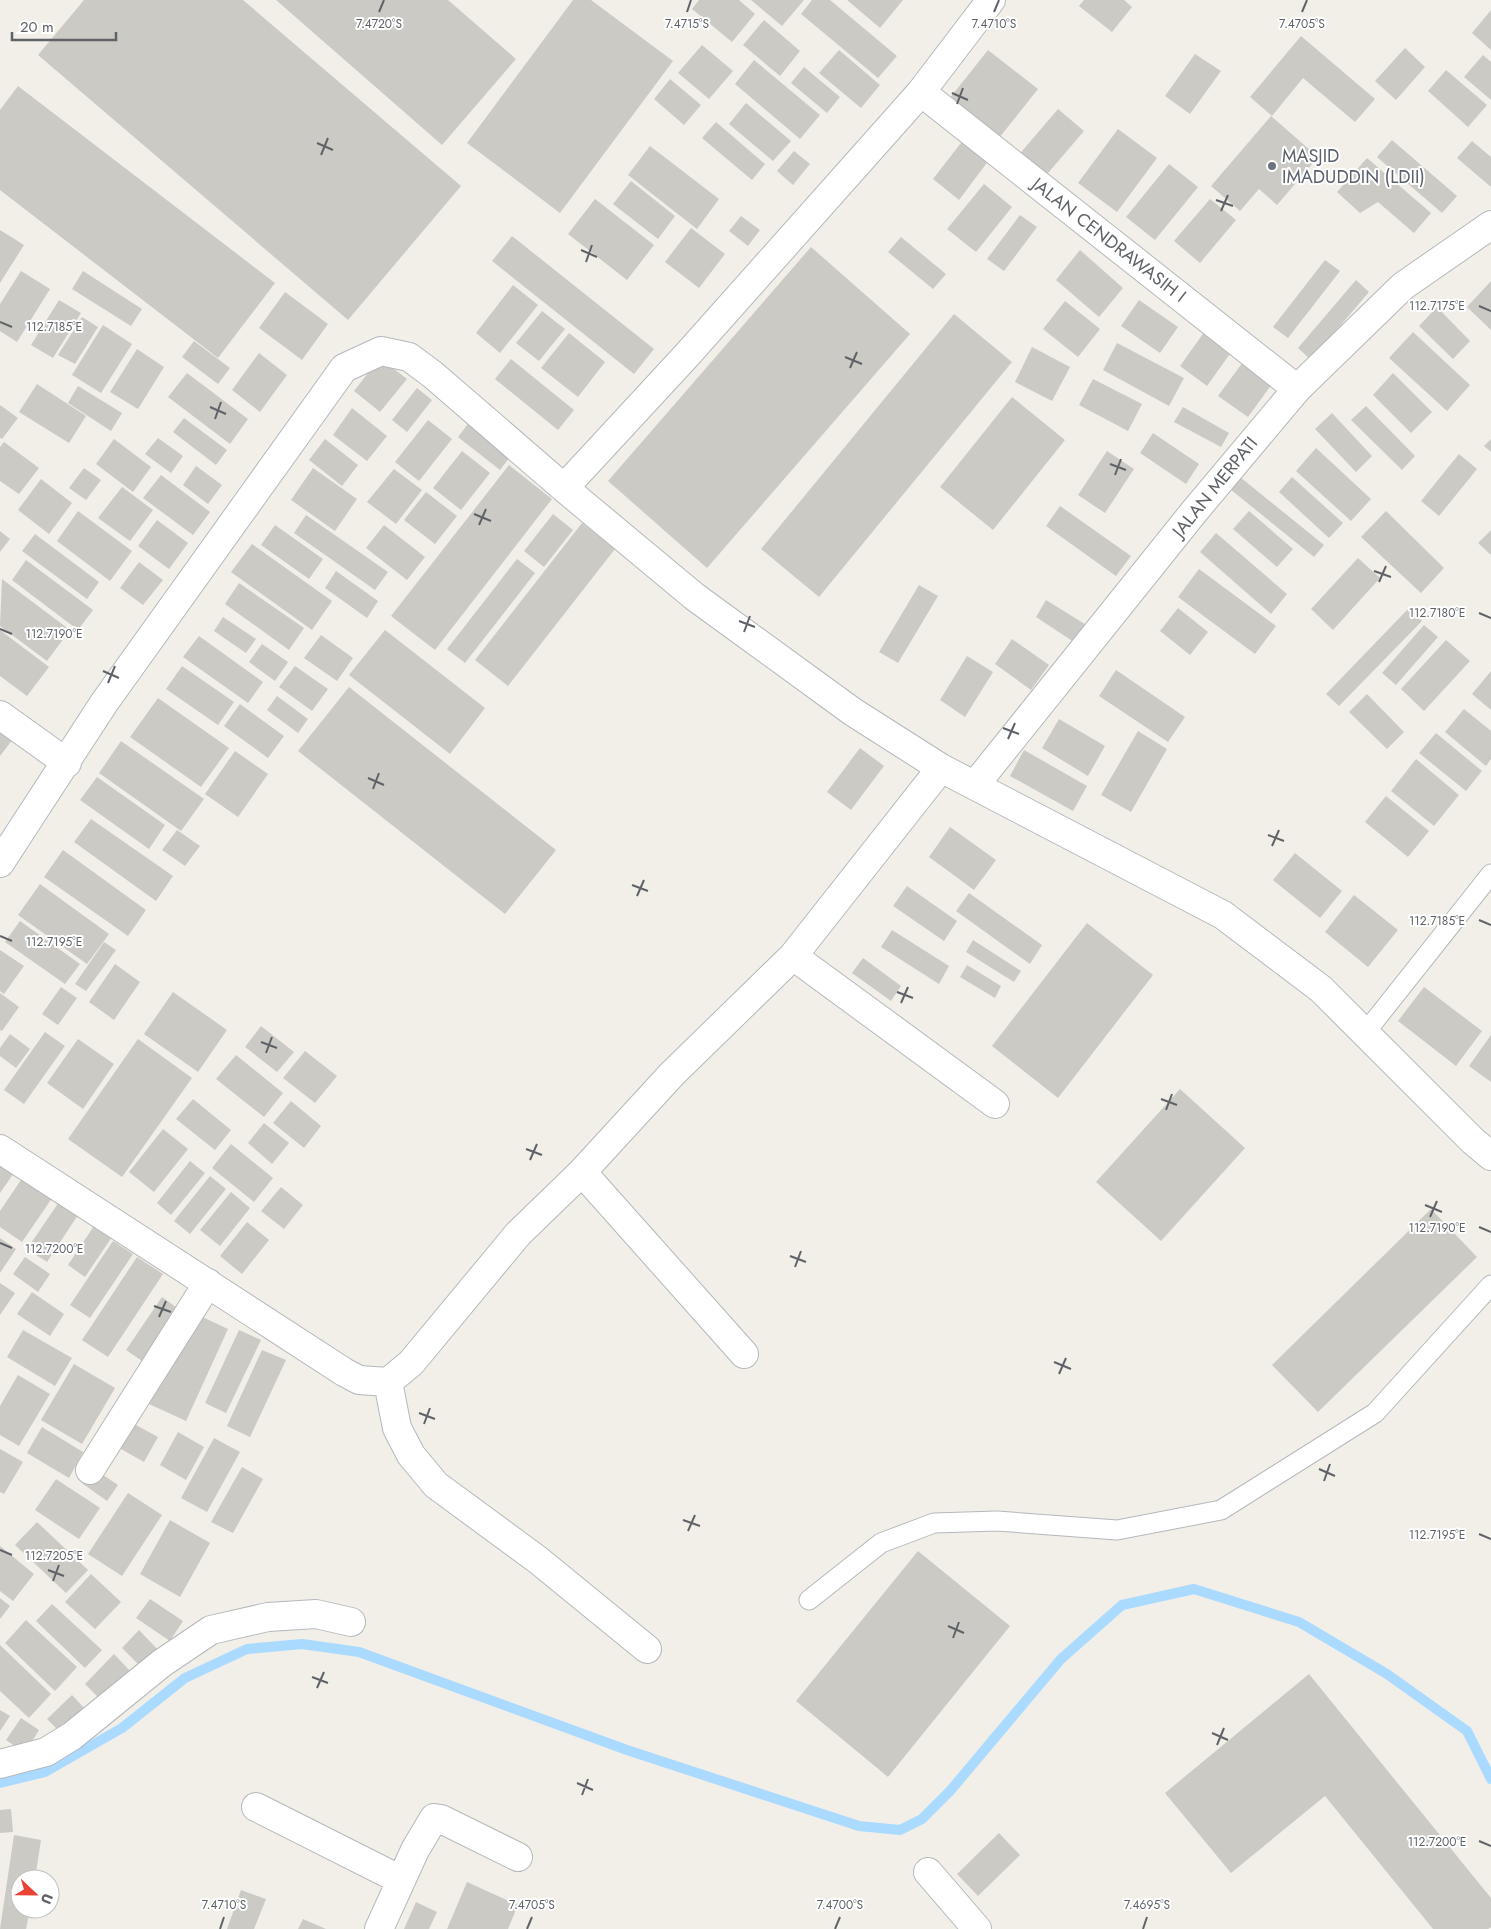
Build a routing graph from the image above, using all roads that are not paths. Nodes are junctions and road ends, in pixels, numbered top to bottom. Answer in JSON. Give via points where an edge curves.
{"nodes":[{"id":1,"x":991,"y":0,"type":"edge"},
{"id":2,"x":921,"y":92,"type":"junction"},
{"id":3,"x":1491,"y":225,"type":"edge"},
{"id":4,"x":1297,"y":389,"type":"junction"},
{"id":5,"x":564,"y":488,"type":"junction"},
{"id":6,"x":0,"y":714,"type":"edge"},
{"id":7,"x":66,"y":762,"type":"junction"},
{"id":8,"x":941,"y":768,"type":"junction"},
{"id":9,"x":975,"y":785,"type":"junction"},
{"id":10,"x":0,"y":863,"type":"edge"},
{"id":11,"x":1491,"y":874,"type":"edge"},
{"id":12,"x":793,"y":956,"type":"junction"},
{"id":13,"x":1365,"y":1033,"type":"junction"},
{"id":14,"x":995,"y":1104,"type":"dead end"},
{"id":15,"x":0,"y":1150,"type":"edge"},
{"id":16,"x":1491,"y":1156,"type":"edge"},
{"id":17,"x":582,"y":1172,"type":"junction"},
{"id":18,"x":208,"y":1283,"type":"junction"},
{"id":19,"x":1491,"y":1285,"type":"edge"},
{"id":20,"x":744,"y":1354,"type":"dead end"},
{"id":21,"x":388,"y":1382,"type":"junction"},
{"id":22,"x":90,"y":1470,"type":"dead end"},
{"id":23,"x":809,"y":1600,"type":"dead end"},
{"id":24,"x":351,"y":1622,"type":"dead end"},
{"id":25,"x":647,"y":1649,"type":"dead end"},
{"id":26,"x":0,"y":1764,"type":"edge"},
{"id":27,"x":256,"y":1807,"type":"dead end"},
{"id":28,"x":518,"y":1857,"type":"dead end"},
{"id":29,"x":928,"y":1872,"type":"dead end"},
{"id":30,"x":401,"y":1880,"type":"junction"},
{"id":31,"x":379,"y":1929,"type":"edge"},
{"id":32,"x":977,"y":1929,"type":"edge"}],
"edges":[{"from":1,"to":2,"type":"street"},
{"from":2,"to":4,"type":"street","name":"JALAN CENDRAWASIH I"},
{"from":2,"to":5,"type":"street"},
{"from":3,"to":4,"type":"street","name":"JALAN MERPATI","via":[[1403,286]]},
{"from":4,"to":9,"type":"street","name":"JALAN MERPATI"},
{"from":5,"to":7,"type":"street","via":[[409,357],[381,351],[344,368],[104,703]]},
{"from":5,"to":8,"type":"street","via":[[695,597],[853,712]]},
{"from":6,"to":7,"type":"street"},
{"from":7,"to":10,"type":"street"},
{"from":8,"to":9,"type":"street"},
{"from":8,"to":12,"type":"street"},
{"from":9,"to":13,"type":"street","via":[[1223,915],[1321,989]]},
{"from":11,"to":13,"type":"lane"},
{"from":12,"to":14,"type":"street"},
{"from":12,"to":17,"type":"street","via":[[672,1074]]},
{"from":13,"to":16,"type":"street"},
{"from":15,"to":18,"type":"street"},
{"from":17,"to":20,"type":"street"},
{"from":17,"to":21,"type":"street","via":[[518,1234],[411,1363]]},
{"from":18,"to":21,"type":"street","via":[[344,1372],[359,1380]]},
{"from":18,"to":22,"type":"street"},
{"from":19,"to":23,"type":"lane","via":[[1375,1413],[1221,1510],[1117,1530],[997,1521],[934,1523],[881,1543]]},
{"from":21,"to":25,"type":"street","via":[[397,1428],[411,1455],[436,1485],[538,1560]]},
{"from":24,"to":26,"type":"street","via":[[316,1614],[268,1617],[211,1630],[162,1663],[72,1736],[46,1752]]},
{"from":27,"to":30,"type":"street"},
{"from":28,"to":30,"type":"street","via":[[434,1818]]},
{"from":29,"to":32,"type":"street"},
{"from":30,"to":31,"type":"street"}]}
